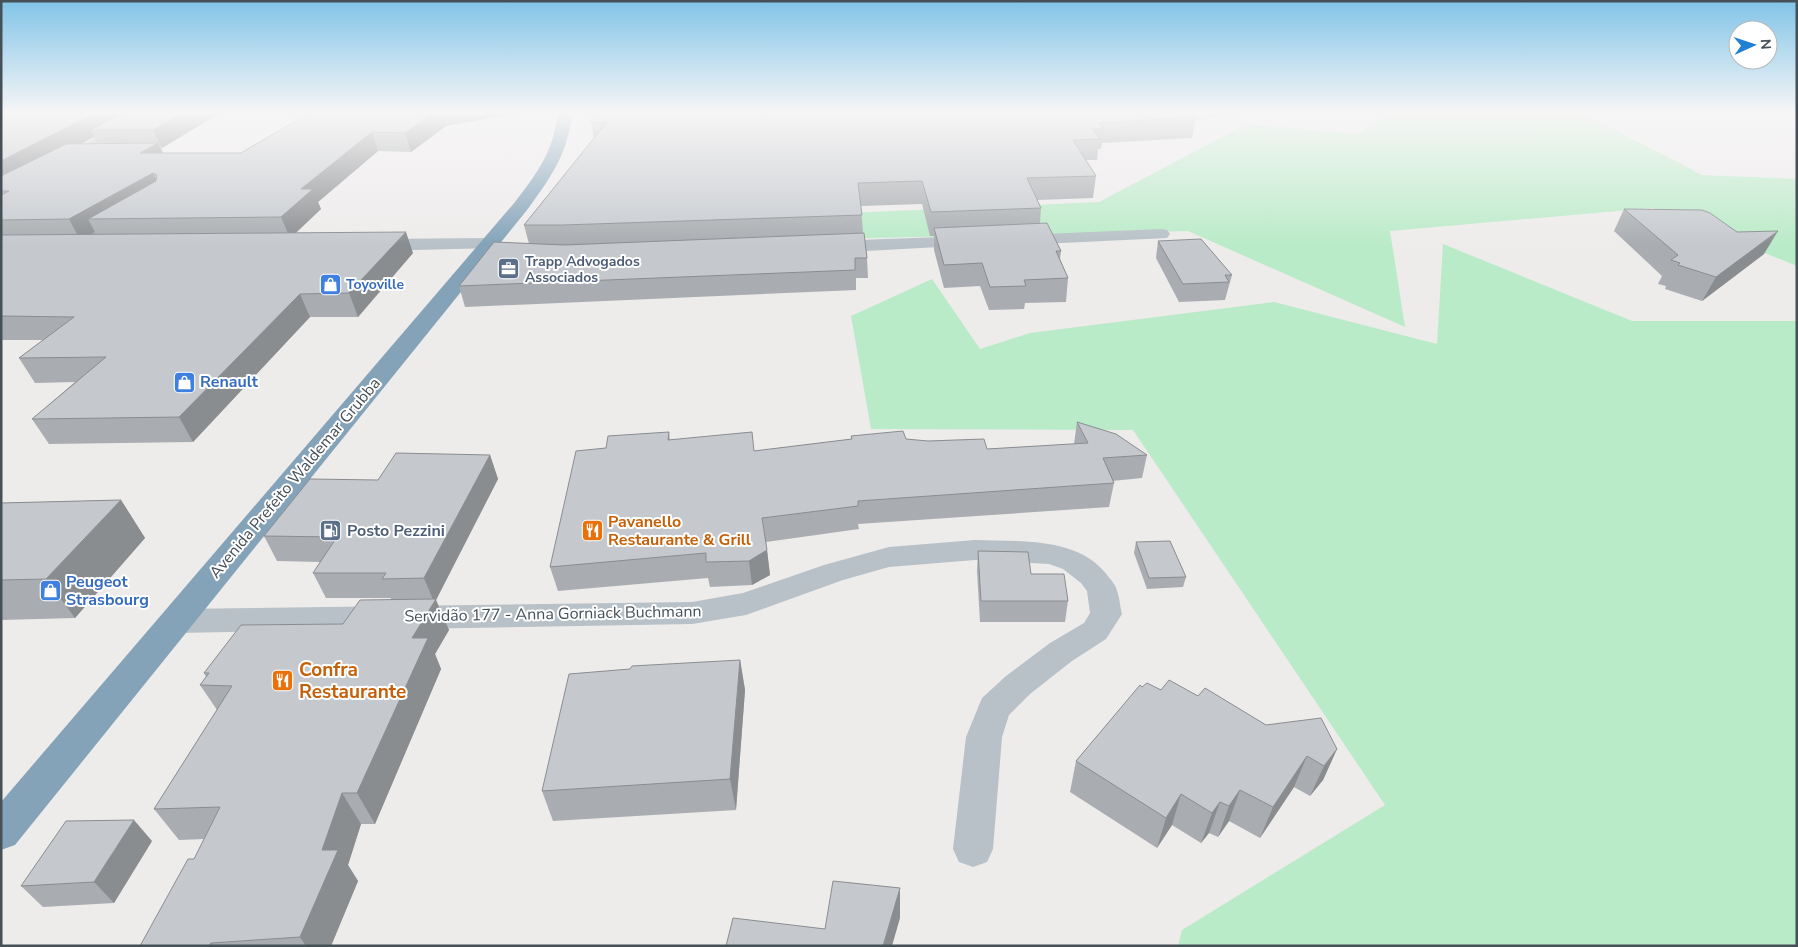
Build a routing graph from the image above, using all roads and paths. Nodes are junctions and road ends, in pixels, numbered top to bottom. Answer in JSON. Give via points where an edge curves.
{"nodes":[{"id":1,"x":71,"y":157,"type":"edge"},
{"id":2,"x":556,"y":157,"type":"edge"},
{"id":3,"x":1,"y":196,"type":"edge"},
{"id":4,"x":1161,"y":234,"type":"dead end"},
{"id":5,"x":361,"y":246,"type":"edge"},
{"id":6,"x":812,"y":247,"type":"edge"},
{"id":7,"x":490,"y":251,"type":"junction"},
{"id":8,"x":177,"y":621,"type":"junction"},
{"id":9,"x":1,"y":832,"type":"edge"},
{"id":10,"x":974,"y":849,"type":"dead end"}],
"edges":[{"from":1,"to":3,"type":"street"},
{"from":2,"to":7,"type":"highway","name":"Avenida Prefeito Waldemar Grubba"},
{"from":4,"to":6,"type":"street"},
{"from":5,"to":7,"type":"street"},
{"from":7,"to":8,"type":"highway","name":"Avenida Prefeito Waldemar Grubba"},
{"from":8,"to":9,"type":"highway","name":"Avenida Prefeito Waldemar Grubba"},
{"from":8,"to":10,"type":"street","name":"Servidão 177 - Anna Gorniack Buchmann","via":[[692,613],[746,604],[834,572],[889,557],[975,550],[1052,554],[1073,562],[1092,576],[1102,590],[1106,614],[1095,631],[1061,652],[994,708],[984,737]]}]}
